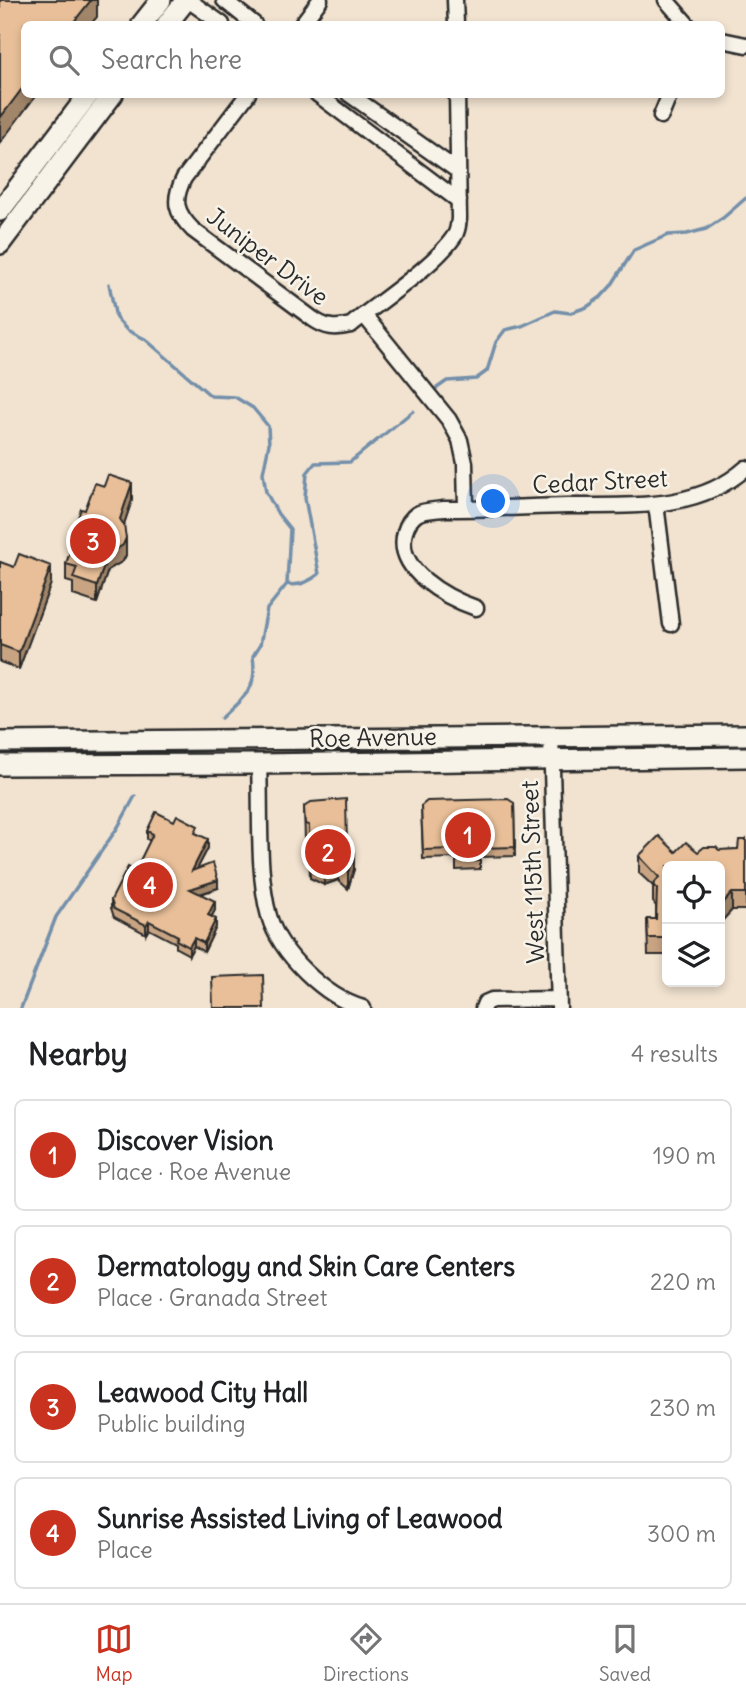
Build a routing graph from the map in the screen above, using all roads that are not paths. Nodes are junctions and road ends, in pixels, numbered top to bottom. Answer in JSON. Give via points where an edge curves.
{"nodes":[{"id":1,"x":161,"y":0,"type":"edge"},
{"id":2,"x":187,"y":0,"type":"edge"},
{"id":3,"x":224,"y":0,"type":"edge"},
{"id":4,"x":320,"y":0,"type":"edge"},
{"id":5,"x":455,"y":0,"type":"edge"},
{"id":6,"x":666,"y":0,"type":"edge"},
{"id":7,"x":144,"y":21,"type":"edge"},
{"id":8,"x":170,"y":21,"type":"edge"},
{"id":9,"x":218,"y":21,"type":"edge"},
{"id":10,"x":250,"y":21,"type":"edge"},
{"id":11,"x":304,"y":21,"type":"edge"},
{"id":12,"x":456,"y":21,"type":"edge"},
{"id":13,"x":684,"y":21,"type":"edge"},
{"id":14,"x":725,"y":41,"type":"edge"},
{"id":15,"x":746,"y":45,"type":"edge"},
{"id":16,"x":86,"y":98,"type":"edge"},
{"id":17,"x":110,"y":98,"type":"edge"},
{"id":18,"x":245,"y":98,"type":"edge"},
{"id":19,"x":322,"y":98,"type":"edge"},
{"id":20,"x":341,"y":98,"type":"edge"},
{"id":21,"x":355,"y":98,"type":"edge"},
{"id":22,"x":457,"y":98,"type":"edge"},
{"id":23,"x":668,"y":98,"type":"edge"},
{"id":24,"x":335,"y":108,"type":"junction"},
{"id":25,"x":661,"y":116,"type":"dead end"},
{"id":26,"x":395,"y":127,"type":"junction"},
{"id":27,"x":382,"y":144,"type":"junction"},
{"id":28,"x":458,"y":171,"type":"junction"},
{"id":29,"x":459,"y":201,"type":"junction"},
{"id":30,"x":0,"y":211,"type":"edge"},
{"id":31,"x":0,"y":244,"type":"edge"},
{"id":32,"x":364,"y":315,"type":"junction"},
{"id":33,"x":746,"y":468,"type":"edge"},
{"id":34,"x":656,"y":504,"type":"junction"},
{"id":35,"x":466,"y":509,"type":"junction"},
{"id":36,"x":477,"y":608,"type":"dead end"},
{"id":37,"x":671,"y":624,"type":"dead end"},
{"id":38,"x":551,"y":735,"type":"junction"},
{"id":39,"x":746,"y":735,"type":"edge"},
{"id":40,"x":302,"y":738,"type":"junction"},
{"id":41,"x":0,"y":742,"type":"edge"},
{"id":42,"x":746,"y":757,"type":"edge"},
{"id":43,"x":552,"y":758,"type":"junction"},
{"id":44,"x":259,"y":764,"type":"junction"},
{"id":45,"x":0,"y":765,"type":"edge"},
{"id":46,"x":559,"y":1004,"type":"edge"},
{"id":47,"x":363,"y":1008,"type":"edge"},
{"id":48,"x":483,"y":1008,"type":"edge"}],
"edges":[{"from":1,"to":7,"type":"main road"},
{"from":2,"to":8,"type":"main road"},
{"from":2,"to":9,"type":"street"},
{"from":3,"to":10,"type":"street"},
{"from":4,"to":11,"type":"street"},
{"from":5,"to":12,"type":"street"},
{"from":6,"to":13,"type":"street"},
{"from":14,"to":15,"type":"street"},
{"from":16,"to":30,"type":"main road"},
{"from":17,"to":31,"type":"main road"},
{"from":18,"to":32,"type":"street","name":"Juniper Drive","via":[[177,191],[181,218],[325,327],[351,326]]},
{"from":19,"to":24,"type":"street"},
{"from":20,"to":24,"type":"street"},
{"from":21,"to":26,"type":"street"},
{"from":22,"to":28,"type":"street","name":"Juniper Drive"},
{"from":23,"to":25,"type":"street"},
{"from":24,"to":27,"type":"street"},
{"from":26,"to":27,"type":"street"},
{"from":26,"to":28,"type":"street"},
{"from":27,"to":29,"type":"street"},
{"from":28,"to":29,"type":"street","name":"Juniper Drive"},
{"from":29,"to":32,"type":"street","name":"Juniper Drive","via":[[457,231],[434,257]]},
{"from":32,"to":35,"type":"street","via":[[460,440]]},
{"from":33,"to":34,"type":"street","name":"Cedar Street","via":[[706,492]]},
{"from":34,"to":35,"type":"street","name":"Cedar Street"},
{"from":34,"to":37,"type":"street"},
{"from":35,"to":36,"type":"street","name":"Cedar Street","via":[[418,514],[407,525],[403,539],[409,562],[434,588]]},
{"from":38,"to":39,"type":"main road","name":"Roe Avenue"},
{"from":38,"to":40,"type":"main road","name":"Roe Avenue"},
{"from":38,"to":43,"type":"street","name":"West 115th Street"},
{"from":40,"to":41,"type":"main road","name":"Roe Avenue"},
{"from":40,"to":44,"type":"main road"},
{"from":42,"to":43,"type":"main road","name":"Roe Avenue"},
{"from":43,"to":44,"type":"main road","name":"Roe Avenue"},
{"from":43,"to":46,"type":"street","name":"West 115th Street"},
{"from":44,"to":45,"type":"main road","name":"Roe Avenue"},
{"from":44,"to":47,"type":"street","via":[[263,887],[270,918],[305,972],[326,990]]},
{"from":46,"to":48,"type":"street","via":[[492,1000]]}]}
